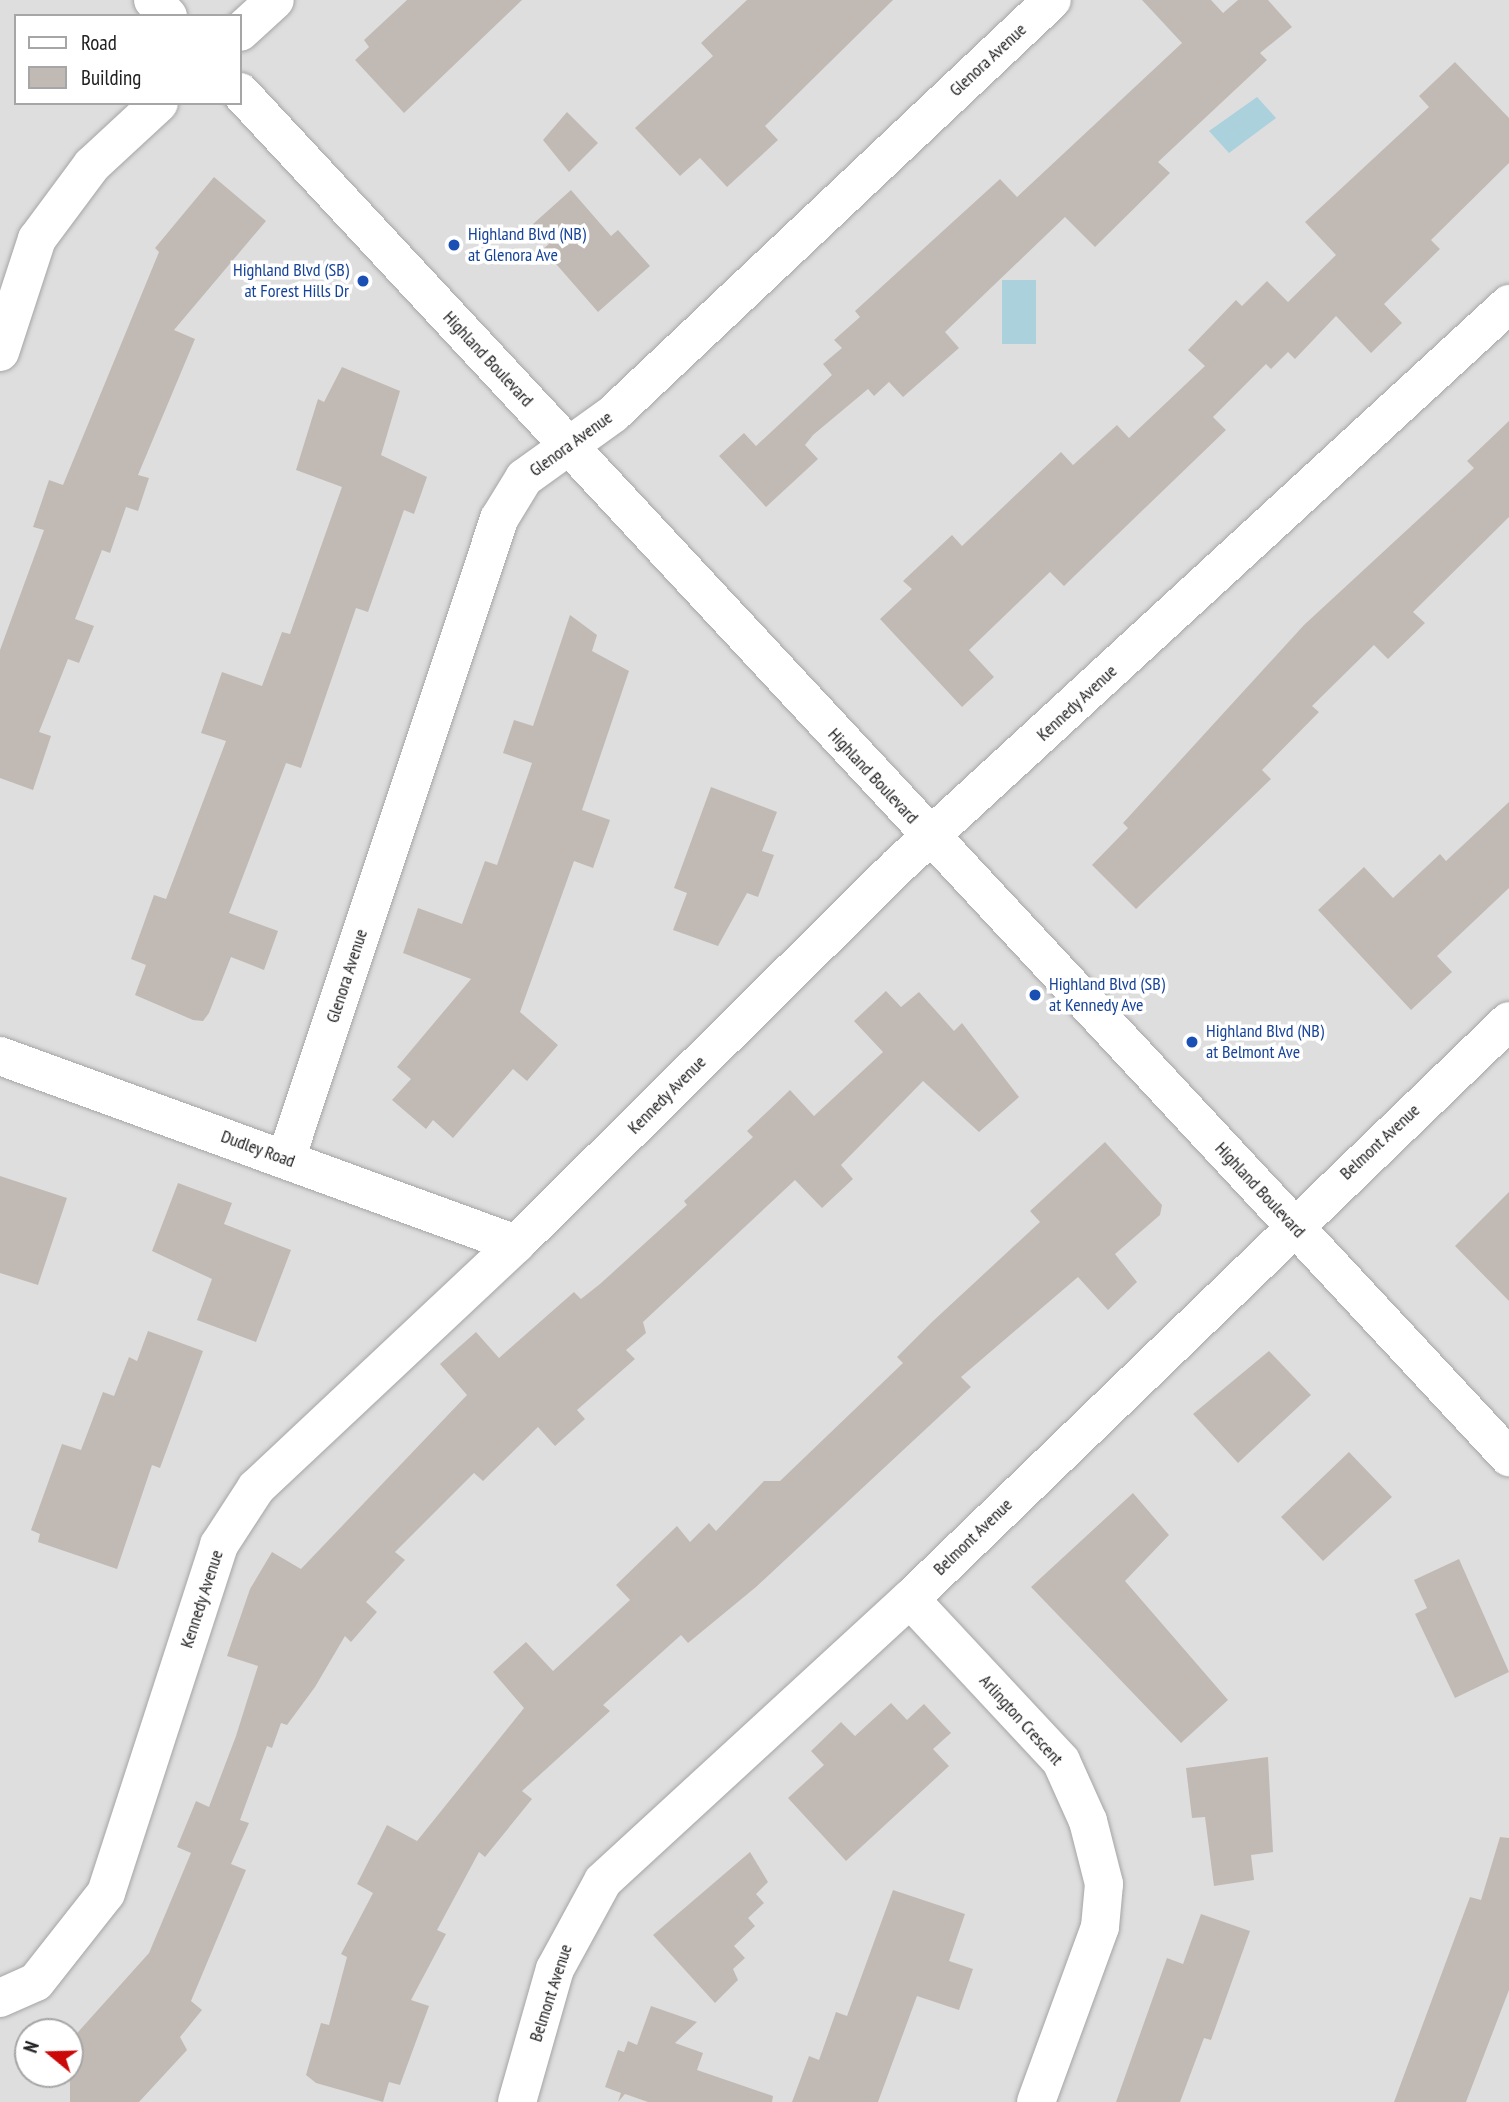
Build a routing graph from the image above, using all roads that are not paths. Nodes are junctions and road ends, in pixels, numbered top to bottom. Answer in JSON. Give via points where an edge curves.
{"nodes":[{"id":1,"x":153,"y":0,"type":"edge"},
{"id":2,"x":275,"y":0,"type":"edge"},
{"id":3,"x":1052,"y":0,"type":"edge"},
{"id":4,"x":166,"y":14,"type":"edge"},
{"id":5,"x":242,"y":30,"type":"edge"},
{"id":6,"x":242,"y":94,"type":"edge"},
{"id":7,"x":157,"y":105,"type":"edge"},
{"id":8,"x":1509,"y":304,"type":"edge"},
{"id":9,"x":0,"y":352,"type":"edge"},
{"id":10,"x":567,"y":444,"type":"junction"},
{"id":11,"x":929,"y":837,"type":"junction"},
{"id":12,"x":1509,"y":1021,"type":"edge"},
{"id":13,"x":0,"y":1056,"type":"edge"},
{"id":14,"x":286,"y":1159,"type":"junction"},
{"id":15,"x":1291,"y":1224,"type":"junction"},
{"id":16,"x":516,"y":1244,"type":"junction"},
{"id":17,"x":1509,"y":1457,"type":"edge"},
{"id":18,"x":910,"y":1599,"type":"junction"},
{"id":19,"x":0,"y":1998,"type":"edge"},
{"id":20,"x":517,"y":2102,"type":"edge"},
{"id":21,"x":1036,"y":2102,"type":"edge"}],
"edges":[{"from":1,"to":4,"type":"street"},
{"from":2,"to":5,"type":"street"},
{"from":3,"to":10,"type":"street","name":"Glenora Avenue","via":[[613,414]]},
{"from":6,"to":10,"type":"street","name":"Highland Boulevard"},
{"from":7,"to":9,"type":"street","via":[[92,165],[37,239]]},
{"from":8,"to":11,"type":"street","name":"Kennedy Avenue"},
{"from":10,"to":11,"type":"street","name":"Highland Boulevard"},
{"from":10,"to":14,"type":"street","name":"Glenora Avenue","via":[[524,478],[499,519]]},
{"from":11,"to":15,"type":"street","name":"Highland Boulevard"},
{"from":11,"to":16,"type":"street","name":"Kennedy Avenue"},
{"from":12,"to":15,"type":"street","name":"Belmont Avenue"},
{"from":13,"to":14,"type":"street","name":"Dudley Road"},
{"from":14,"to":16,"type":"street","name":"Dudley Road"},
{"from":15,"to":17,"type":"street","name":"Highland Boulevard"},
{"from":15,"to":18,"type":"street","name":"Belmont Avenue"},
{"from":16,"to":19,"type":"street","name":"Kennedy Avenue","via":[[256,1489],[219,1545],[106,1893],[36,1983]]},
{"from":18,"to":20,"type":"street","name":"Belmont Avenue","via":[[603,1881],[555,1969]]},
{"from":18,"to":21,"type":"street","name":"Arlington Crescent","via":[[1061,1761],[1088,1821],[1104,1885],[1100,1927]]}]}
